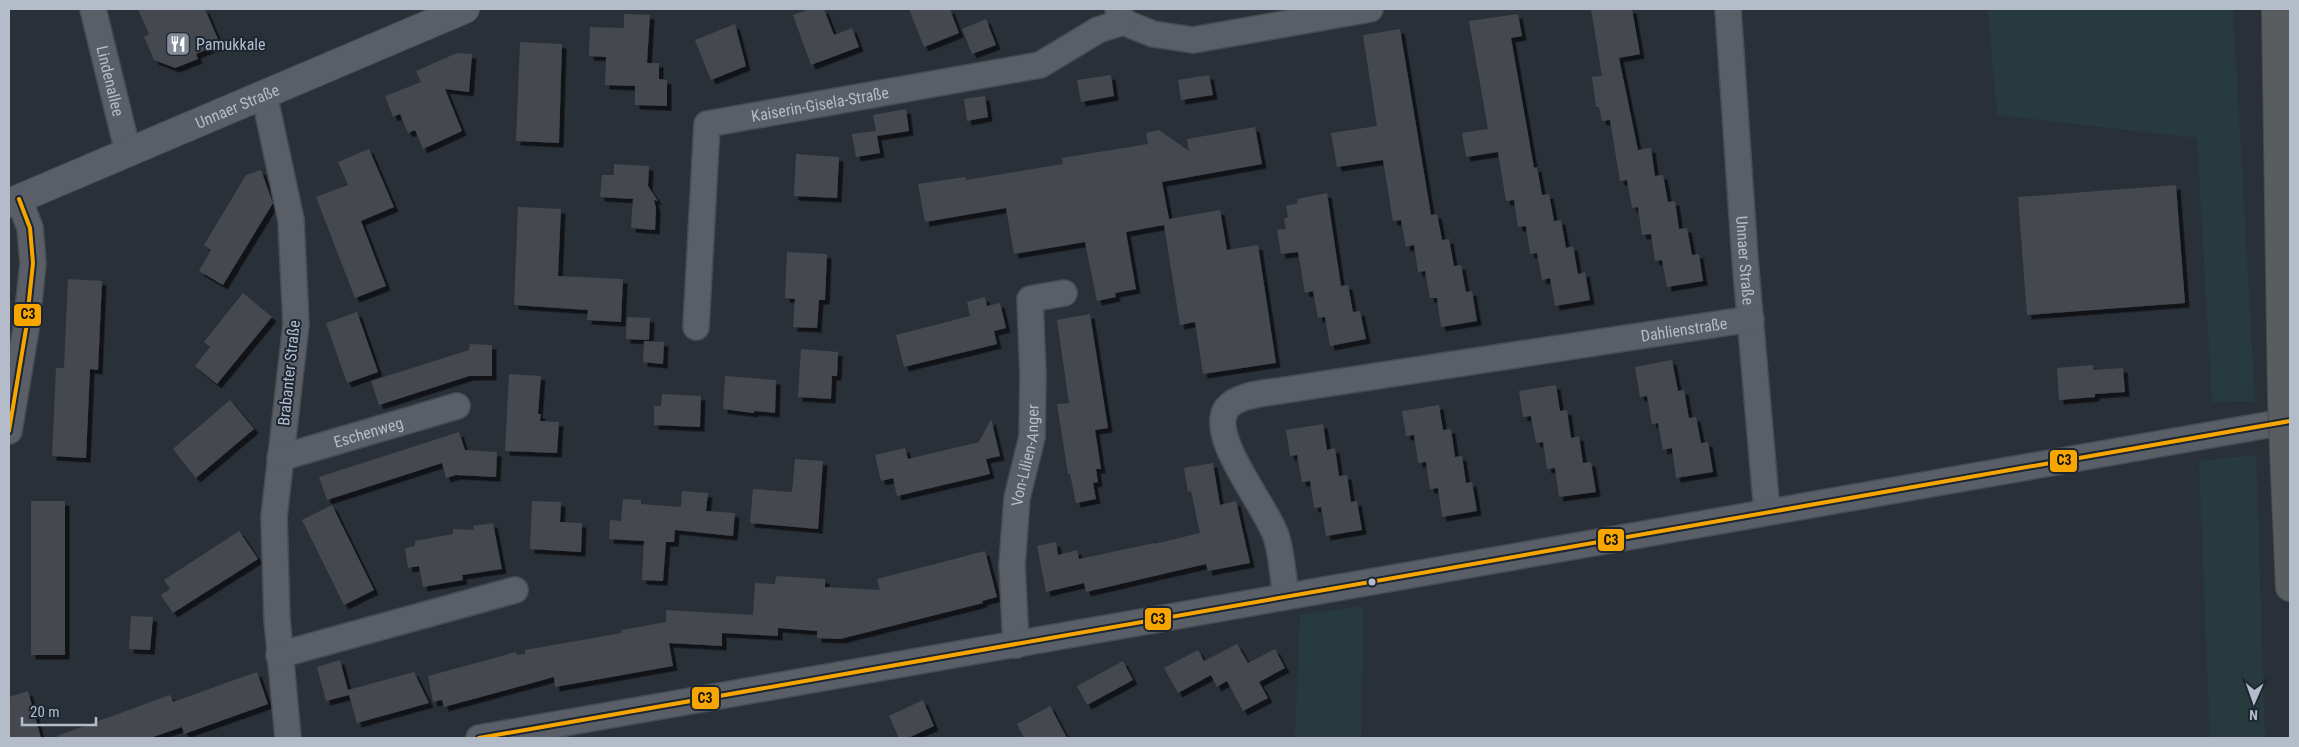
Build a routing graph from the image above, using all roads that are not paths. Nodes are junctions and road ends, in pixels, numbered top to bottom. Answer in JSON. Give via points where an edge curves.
{"nodes":[{"id":1,"x":93,"y":9,"type":"edge"},
{"id":2,"x":465,"y":9,"type":"edge"},
{"id":3,"x":1370,"y":9,"type":"edge"},
{"id":4,"x":1728,"y":9,"type":"edge"},
{"id":5,"x":2276,"y":9,"type":"edge"},
{"id":6,"x":1121,"y":15,"type":"edge"},
{"id":7,"x":264,"y":94,"type":"junction"},
{"id":8,"x":128,"y":152,"type":"junction"},
{"id":9,"x":14,"y":201,"type":"edge"},
{"id":10,"x":1064,"y":293,"type":"dead end"},
{"id":11,"x":1751,"y":319,"type":"junction"},
{"id":12,"x":696,"y":327,"type":"dead end"},
{"id":13,"x":457,"y":406,"type":"dead end"},
{"id":14,"x":2286,"y":408,"type":"edge"},
{"id":15,"x":9,"y":431,"type":"edge"},
{"id":16,"x":280,"y":458,"type":"junction"},
{"id":17,"x":1767,"y":512,"type":"junction"},
{"id":18,"x":2290,"y":587,"type":"edge"},
{"id":19,"x":515,"y":590,"type":"dead end"},
{"id":20,"x":1286,"y":596,"type":"junction"},
{"id":21,"x":1016,"y":644,"type":"junction"},
{"id":22,"x":280,"y":655,"type":"junction"},
{"id":23,"x":288,"y":738,"type":"edge"},
{"id":24,"x":479,"y":738,"type":"edge"}],
"edges":[{"from":1,"to":8,"type":"street","name":"Lindenallee"},
{"from":2,"to":7,"type":"street","name":"Unnaer Straße"},
{"from":3,"to":6,"type":"street","name":"Kaiserin-Gisela-Straße","via":[[1193,40],[1153,34]]},
{"from":4,"to":11,"type":"street","name":"Unnaer Straße"},
{"from":5,"to":14,"type":"highway"},
{"from":6,"to":12,"type":"street","name":"Kaiserin-Gisela-Straße","via":[[1040,65],[707,124]]},
{"from":7,"to":8,"type":"street","name":"Unnaer Straße"},
{"from":7,"to":16,"type":"street","name":"Brabanter Straße","via":[[291,220],[296,324]]},
{"from":8,"to":9,"type":"street","name":"Unnaer Straße"},
{"from":9,"to":15,"type":"street","via":[[30,228],[32,263],[26,328]]},
{"from":10,"to":21,"type":"street","name":"Von-Lilien-Anger","via":[[1030,299],[1032,437],[1016,498],[1012,565]]},
{"from":11,"to":17,"type":"street","name":"Unnaer Straße"},
{"from":11,"to":20,"type":"street","name":"Dahlienstraße","via":[[1242,398],[1228,407],[1221,428],[1277,538]]},
{"from":13,"to":16,"type":"street","name":"Eschenweg"},
{"from":14,"to":17,"type":"street","via":[[1917,486]]},
{"from":14,"to":18,"type":"highway","bridge":true,"via":[[2284,449]]},
{"from":16,"to":22,"type":"street","name":"Brabanter Straße","via":[[274,517]]},
{"from":17,"to":20,"type":"street"},
{"from":19,"to":22,"type":"street"},
{"from":20,"to":21,"type":"street"},
{"from":21,"to":24,"type":"street"},
{"from":22,"to":23,"type":"street","name":"Brabanter Straße"}]}
